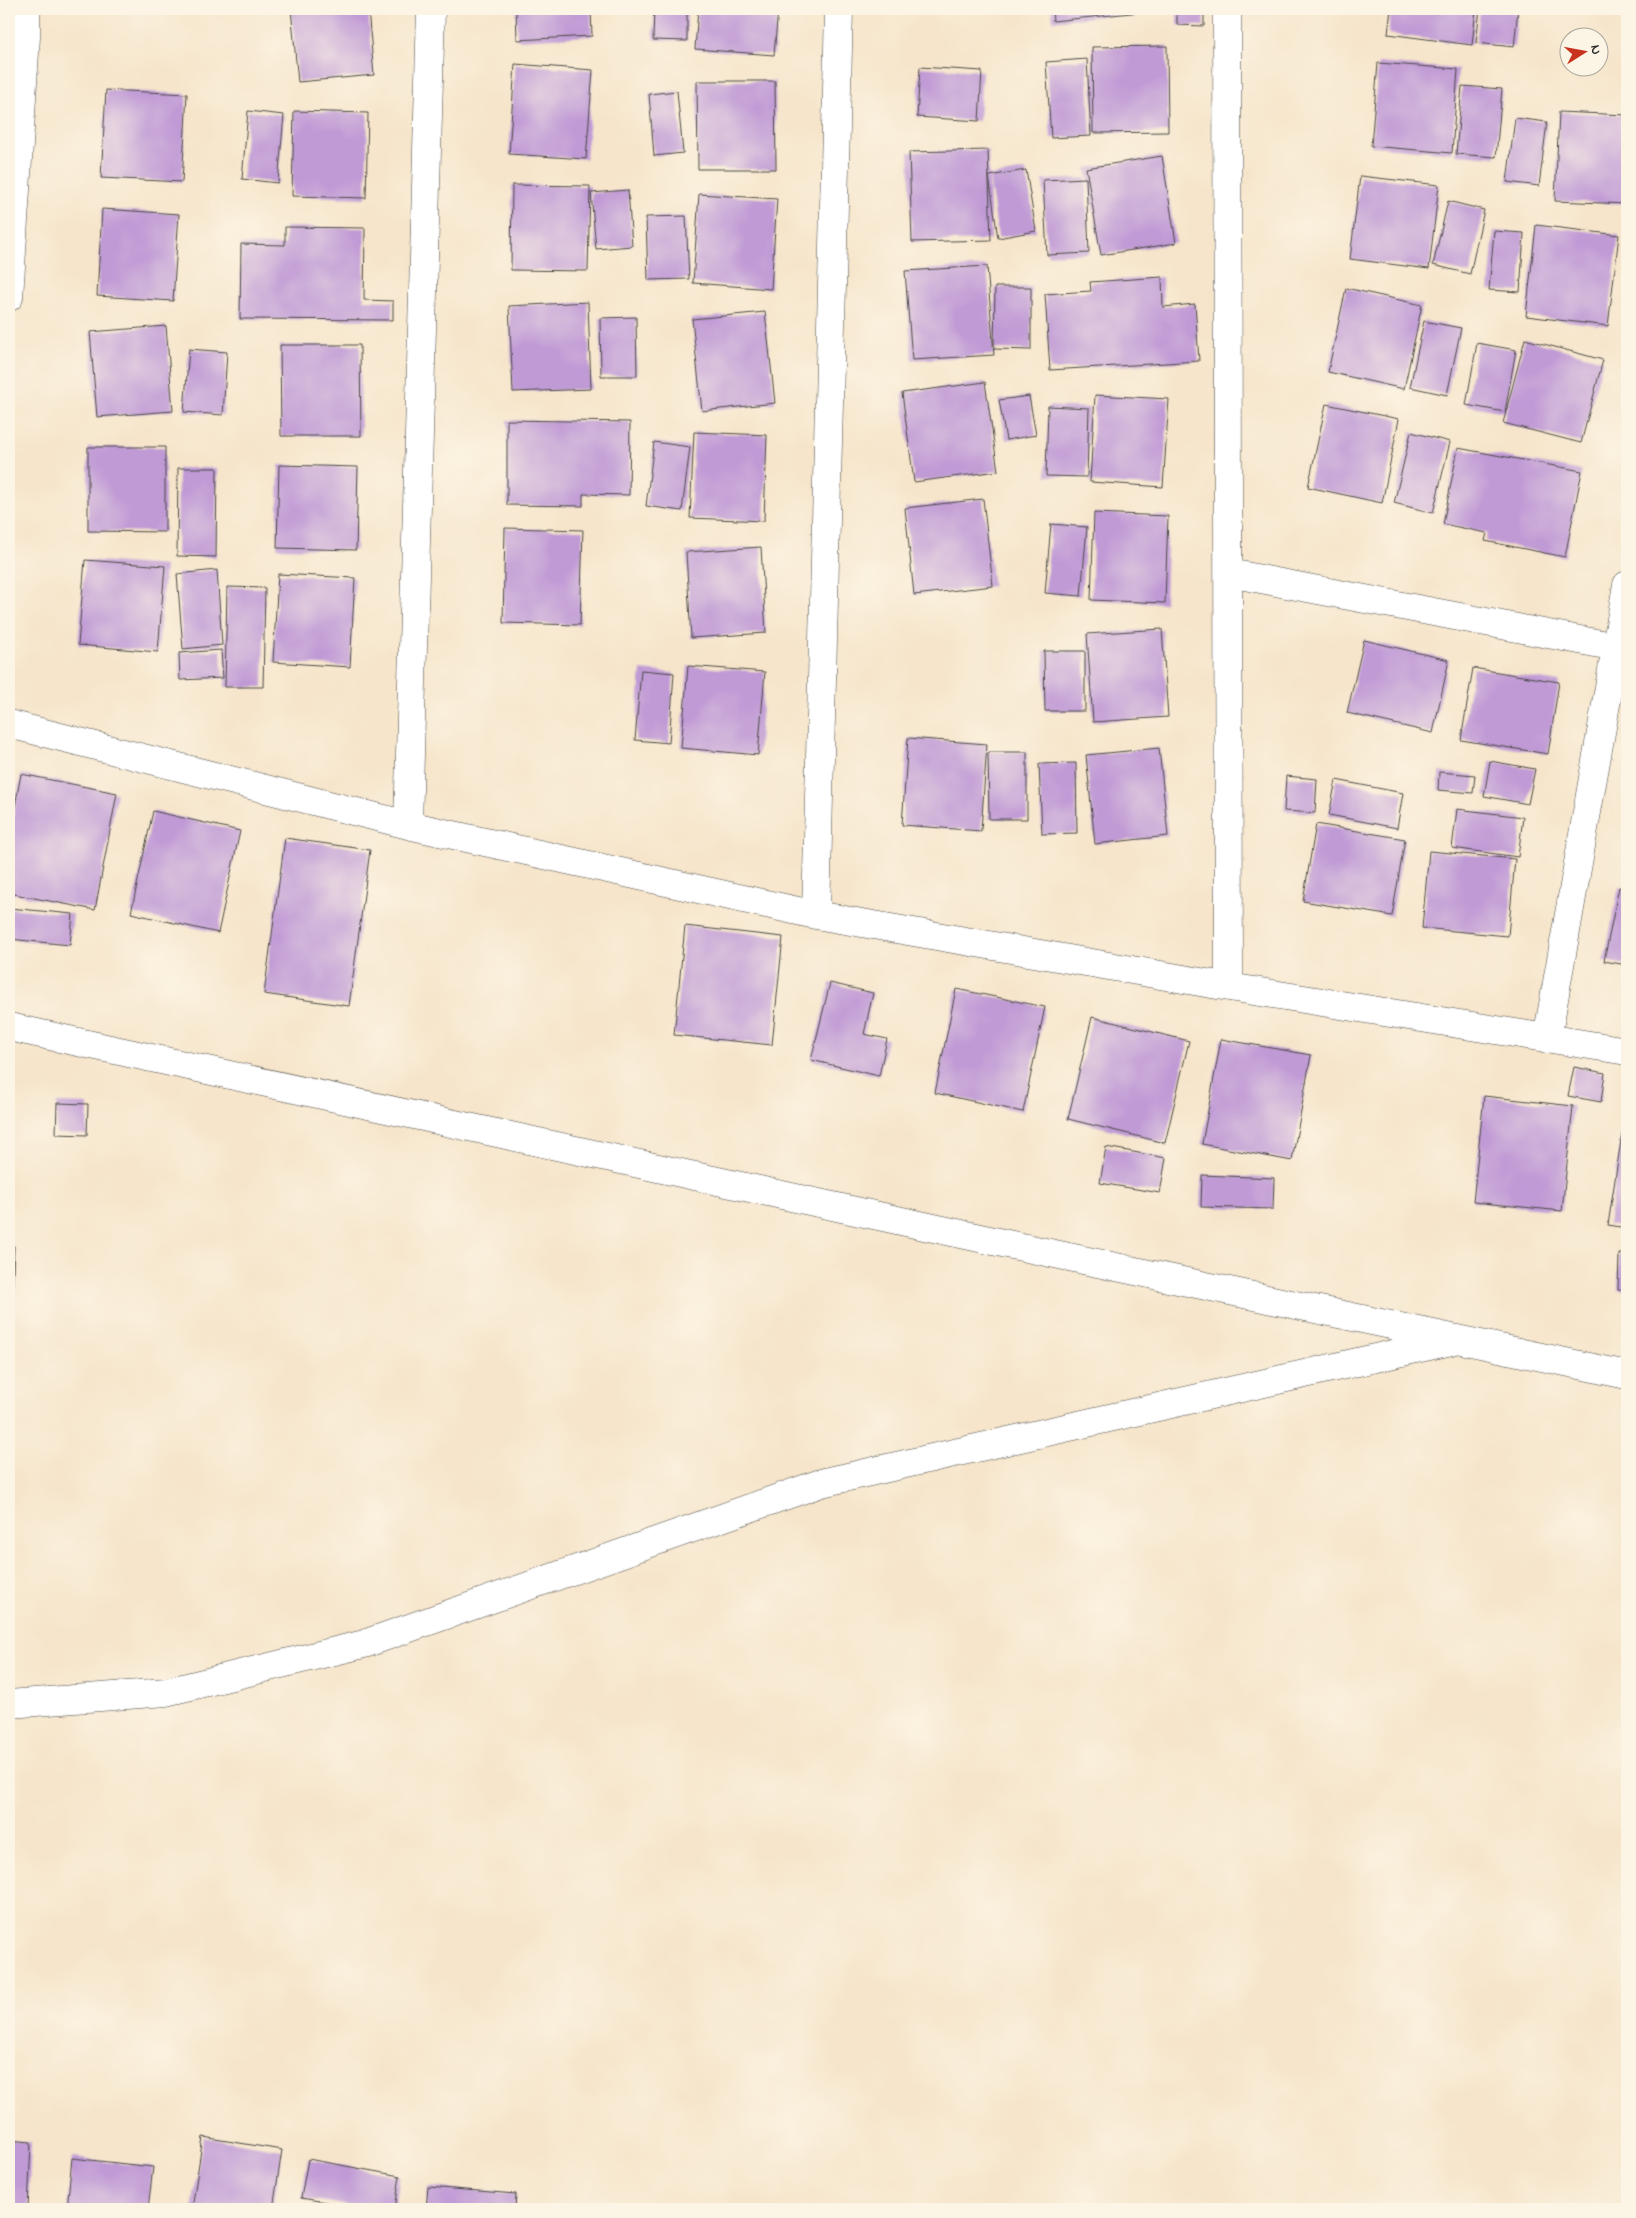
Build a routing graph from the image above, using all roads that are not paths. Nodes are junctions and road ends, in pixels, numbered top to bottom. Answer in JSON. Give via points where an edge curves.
{"nodes":[{"id":1,"x":26,"y":9,"type":"edge"},
{"id":2,"x":431,"y":9,"type":"edge"},
{"id":3,"x":839,"y":9,"type":"edge"},
{"id":4,"x":1227,"y":9,"type":"edge"},
{"id":5,"x":9,"y":297,"type":"edge"},
{"id":6,"x":1229,"y":573,"type":"junction"},
{"id":7,"x":1627,"y":585,"type":"edge"},
{"id":8,"x":1621,"y":647,"type":"edge"},
{"id":9,"x":9,"y":724,"type":"edge"},
{"id":10,"x":408,"y":825,"type":"junction"},
{"id":11,"x":816,"y":915,"type":"junction"},
{"id":12,"x":1230,"y":987,"type":"junction"},
{"id":13,"x":9,"y":1027,"type":"edge"},
{"id":14,"x":1547,"y":1039,"type":"junction"},
{"id":15,"x":1627,"y":1051,"type":"edge"},
{"id":16,"x":1460,"y":1339,"type":"junction"},
{"id":17,"x":1627,"y":1374,"type":"edge"},
{"id":18,"x":9,"y":1704,"type":"edge"}],
"edges":[{"from":1,"to":5,"type":"street"},
{"from":2,"to":10,"type":"street"},
{"from":3,"to":11,"type":"street"},
{"from":4,"to":6,"type":"street"},
{"from":6,"to":8,"type":"street"},
{"from":6,"to":12,"type":"street"},
{"from":7,"to":8,"type":"street"},
{"from":8,"to":14,"type":"street"},
{"from":9,"to":10,"type":"street"},
{"from":10,"to":11,"type":"street"},
{"from":11,"to":12,"type":"street"},
{"from":12,"to":14,"type":"street"},
{"from":13,"to":16,"type":"street"},
{"from":14,"to":15,"type":"street"},
{"from":16,"to":17,"type":"street"},
{"from":16,"to":18,"type":"street","via":[[821,1483],[364,1644],[166,1692]]}]}
